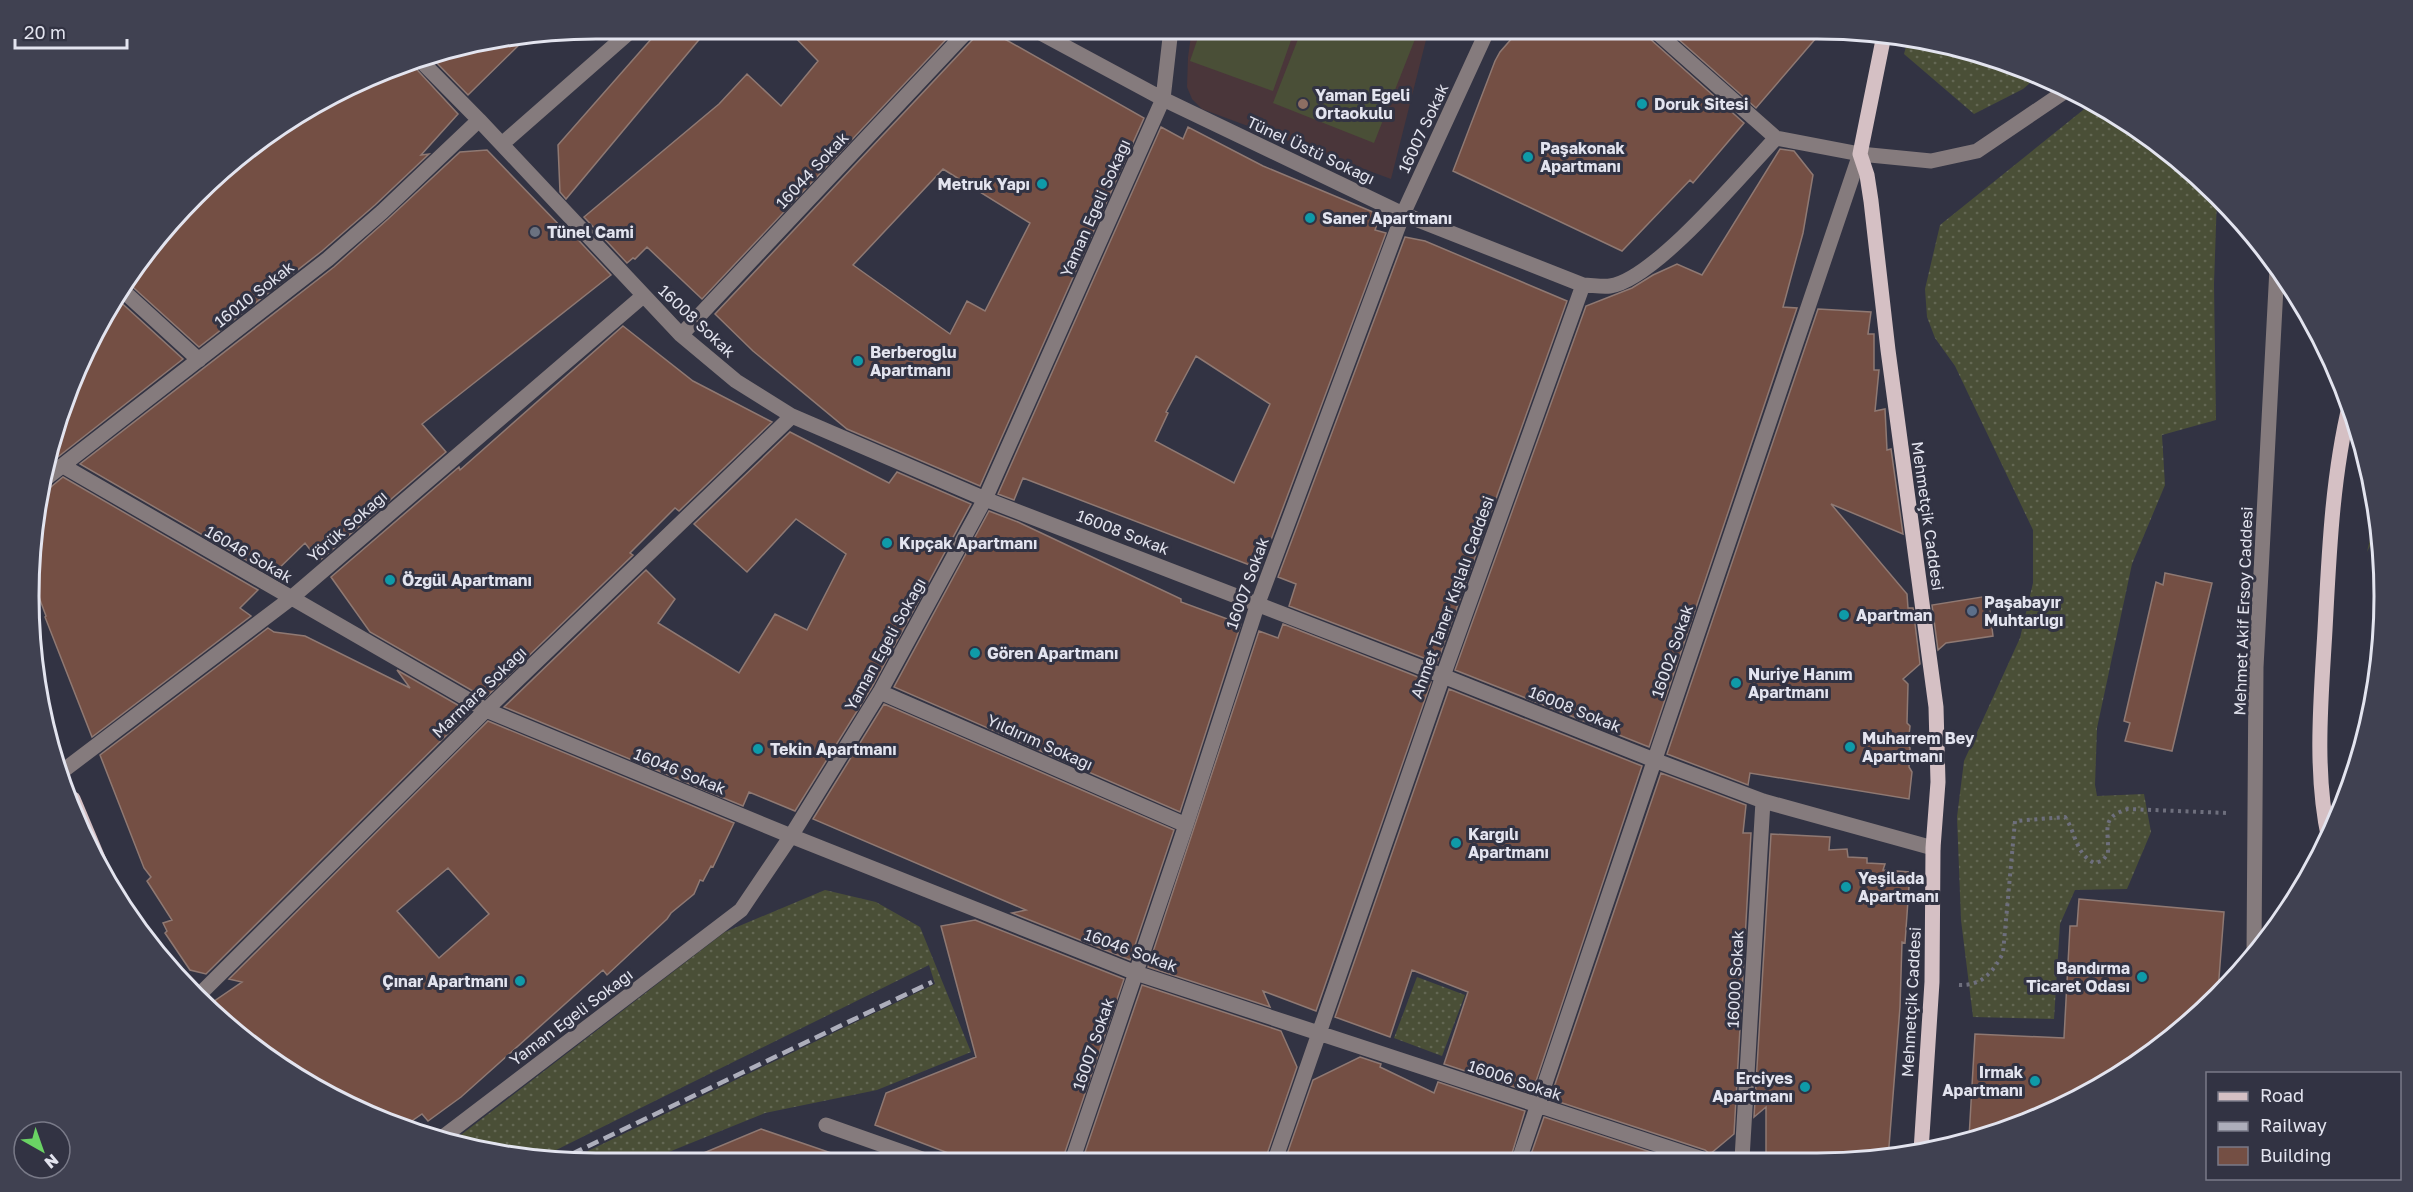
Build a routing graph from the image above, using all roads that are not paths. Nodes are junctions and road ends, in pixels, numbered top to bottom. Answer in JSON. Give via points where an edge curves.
{"nodes":[{"id":1,"x":621,"y":39,"type":"edge"},
{"id":2,"x":960,"y":39,"type":"edge"},
{"id":3,"x":1052,"y":39,"type":"edge"},
{"id":4,"x":1170,"y":39,"type":"edge"},
{"id":5,"x":1483,"y":39,"type":"edge"},
{"id":6,"x":1664,"y":39,"type":"edge"},
{"id":7,"x":1882,"y":43,"type":"edge"},
{"id":8,"x":426,"y":66,"type":"edge"},
{"id":9,"x":2060,"y":95,"type":"edge"},
{"id":10,"x":1163,"y":99,"type":"junction"},
{"id":11,"x":479,"y":120,"type":"junction"},
{"id":12,"x":1776,"y":138,"type":"junction"},
{"id":13,"x":502,"y":144,"type":"junction"},
{"id":14,"x":1860,"y":154,"type":"junction"},
{"id":15,"x":1403,"y":214,"type":"junction"},
{"id":16,"x":2276,"y":282,"type":"edge"},
{"id":17,"x":1583,"y":285,"type":"junction"},
{"id":18,"x":128,"y":295,"type":"edge"},
{"id":19,"x":643,"y":296,"type":"junction"},
{"id":20,"x":681,"y":335,"type":"junction"},
{"id":21,"x":199,"y":360,"type":"junction"},
{"id":22,"x":792,"y":416,"type":"junction"},
{"id":23,"x":2345,"y":421,"type":"edge"},
{"id":24,"x":63,"y":465,"type":"junction"},
{"id":25,"x":53,"y":473,"type":"edge"},
{"id":26,"x":985,"y":499,"type":"junction"},
{"id":27,"x":290,"y":598,"type":"junction"},
{"id":28,"x":1258,"y":603,"type":"junction"},
{"id":29,"x":1443,"y":676,"type":"junction"},
{"id":30,"x":880,"y":692,"type":"junction"},
{"id":31,"x":486,"y":710,"type":"junction"},
{"id":32,"x":1654,"y":760,"type":"junction"},
{"id":33,"x":67,"y":768,"type":"edge"},
{"id":34,"x":1763,"y":801,"type":"junction"},
{"id":35,"x":2323,"y":808,"type":"junction"},
{"id":36,"x":2329,"y":815,"type":"edge"},
{"id":37,"x":2326,"y":823,"type":"edge"},
{"id":38,"x":1186,"y":825,"type":"junction"},
{"id":39,"x":791,"y":836,"type":"junction"},
{"id":40,"x":1933,"y":848,"type":"junction"},
{"id":41,"x":2254,"y":941,"type":"edge"},
{"id":42,"x":1136,"y":973,"type":"junction"},
{"id":43,"x":203,"y":991,"type":"edge"},
{"id":44,"x":1318,"y":1033,"type":"junction"},
{"id":45,"x":1539,"y":1107,"type":"junction"},
{"id":46,"x":826,"y":1125,"type":"dead end"},
{"id":47,"x":448,"y":1133,"type":"edge"},
{"id":48,"x":1922,"y":1143,"type":"edge"},
{"id":49,"x":905,"y":1153,"type":"edge"},
{"id":50,"x":1075,"y":1153,"type":"edge"},
{"id":51,"x":1277,"y":1153,"type":"edge"},
{"id":52,"x":1522,"y":1153,"type":"edge"},
{"id":53,"x":1683,"y":1153,"type":"edge"},
{"id":54,"x":1742,"y":1153,"type":"edge"}],
"edges":[{"from":1,"to":13,"type":"street"},
{"from":2,"to":20,"type":"street","name":"16044 Sokak"},
{"from":3,"to":10,"type":"street","name":"Tünel Üstü Sokağı"},
{"from":4,"to":10,"type":"street","name":"Yaman Egeli Sokağı"},
{"from":5,"to":15,"type":"street","name":"16007 Sokak"},
{"from":6,"to":12,"type":"street"},
{"from":7,"to":14,"type":"main road","name":"Mehmetçik Caddesi"},
{"from":8,"to":11,"type":"street","name":"16008 Sokak"},
{"from":9,"to":14,"type":"street","via":[[1977,151],[1931,161]]},
{"from":10,"to":15,"type":"street","name":"Tünel Üstü Sokağı"},
{"from":10,"to":26,"type":"street","name":"Yaman Egeli Sokağı"},
{"from":11,"to":13,"type":"street","name":"16008 Sokak"},
{"from":11,"to":21,"type":"street","name":"16010 Sokak","via":[[328,259]]},
{"from":12,"to":14,"type":"street"},
{"from":12,"to":17,"type":"street","via":[[1688,232],[1655,261],[1611,286]]},
{"from":13,"to":19,"type":"street","name":"16008 Sokak"},
{"from":14,"to":32,"type":"street","name":"16002 Sokak"},
{"from":14,"to":40,"type":"main road","name":"Mehmetçik Caddesi","via":[[1871,201],[1936,707],[1938,782]]},
{"from":15,"to":17,"type":"street","name":"Tünel Üstü Sokağı"},
{"from":15,"to":28,"type":"street","name":"16007 Sokak"},
{"from":16,"to":41,"type":"street","name":"Mehmet Akif Ersoy Caddesi","via":[[2256,667]]},
{"from":17,"to":29,"type":"street","name":"Ahmet Taner Kışlalı Caddesi"},
{"from":18,"to":21,"type":"street"},
{"from":19,"to":20,"type":"street","name":"16008 Sokak"},
{"from":19,"to":27,"type":"street","name":"Yörük Sokağı"},
{"from":20,"to":22,"type":"street","name":"16008 Sokak","via":[[736,381]]},
{"from":21,"to":24,"type":"street","name":"16010 Sokak"},
{"from":22,"to":26,"type":"street","name":"16008 Sokak"},
{"from":22,"to":31,"type":"street","name":"Marmara Sokağı"},
{"from":23,"to":35,"type":"main road","via":[[2330,548],[2320,714]]},
{"from":24,"to":25,"type":"street","name":"16010 Sokak"},
{"from":24,"to":27,"type":"street","name":"16046 Sokak"},
{"from":26,"to":28,"type":"street","name":"16008 Sokak"},
{"from":26,"to":30,"type":"street","name":"Yaman Egeli Sokağı"},
{"from":27,"to":31,"type":"street","name":"16046 Sokak"},
{"from":27,"to":33,"type":"street","name":"Yörük Sokağı"},
{"from":28,"to":29,"type":"street","name":"16008 Sokak"},
{"from":28,"to":38,"type":"street","name":"16007 Sokak"},
{"from":29,"to":32,"type":"street","name":"16008 Sokak"},
{"from":29,"to":44,"type":"street","name":"Ahmet Taner Kışlalı Caddesi"},
{"from":30,"to":38,"type":"street","name":"Yıldırım Sokağı"},
{"from":30,"to":39,"type":"street","name":"Yaman Egeli Sokağı"},
{"from":31,"to":39,"type":"street","name":"16046 Sokak"},
{"from":31,"to":43,"type":"street","name":"Marmara Sokağı"},
{"from":32,"to":34,"type":"street","name":"16008 Sokak"},
{"from":32,"to":45,"type":"street","name":"16002 Sokak"},
{"from":34,"to":40,"type":"street","name":"16008 Sokak"},
{"from":34,"to":54,"type":"street","name":"16000 Sokak"},
{"from":35,"to":36,"type":"street"},
{"from":35,"to":37,"type":"main road"},
{"from":38,"to":42,"type":"street","name":"16007 Sokak"},
{"from":39,"to":42,"type":"street","name":"16046 Sokak"},
{"from":39,"to":47,"type":"street","name":"Yaman Egeli Sokağı","via":[[741,910]]},
{"from":40,"to":48,"type":"main road","name":"Mehmetçik Caddesi","via":[[1932,982]]},
{"from":42,"to":44,"type":"street","name":"16046 Sokak"},
{"from":42,"to":50,"type":"street","name":"16007 Sokak"},
{"from":44,"to":45,"type":"street","name":"16006 Sokak"},
{"from":44,"to":51,"type":"street","name":"Ahmet Taner Kışlalı Caddesi"},
{"from":45,"to":52,"type":"street","name":"16002 Sokak"},
{"from":45,"to":53,"type":"street","name":"16006 Sokak"},
{"from":46,"to":49,"type":"street"}]}
